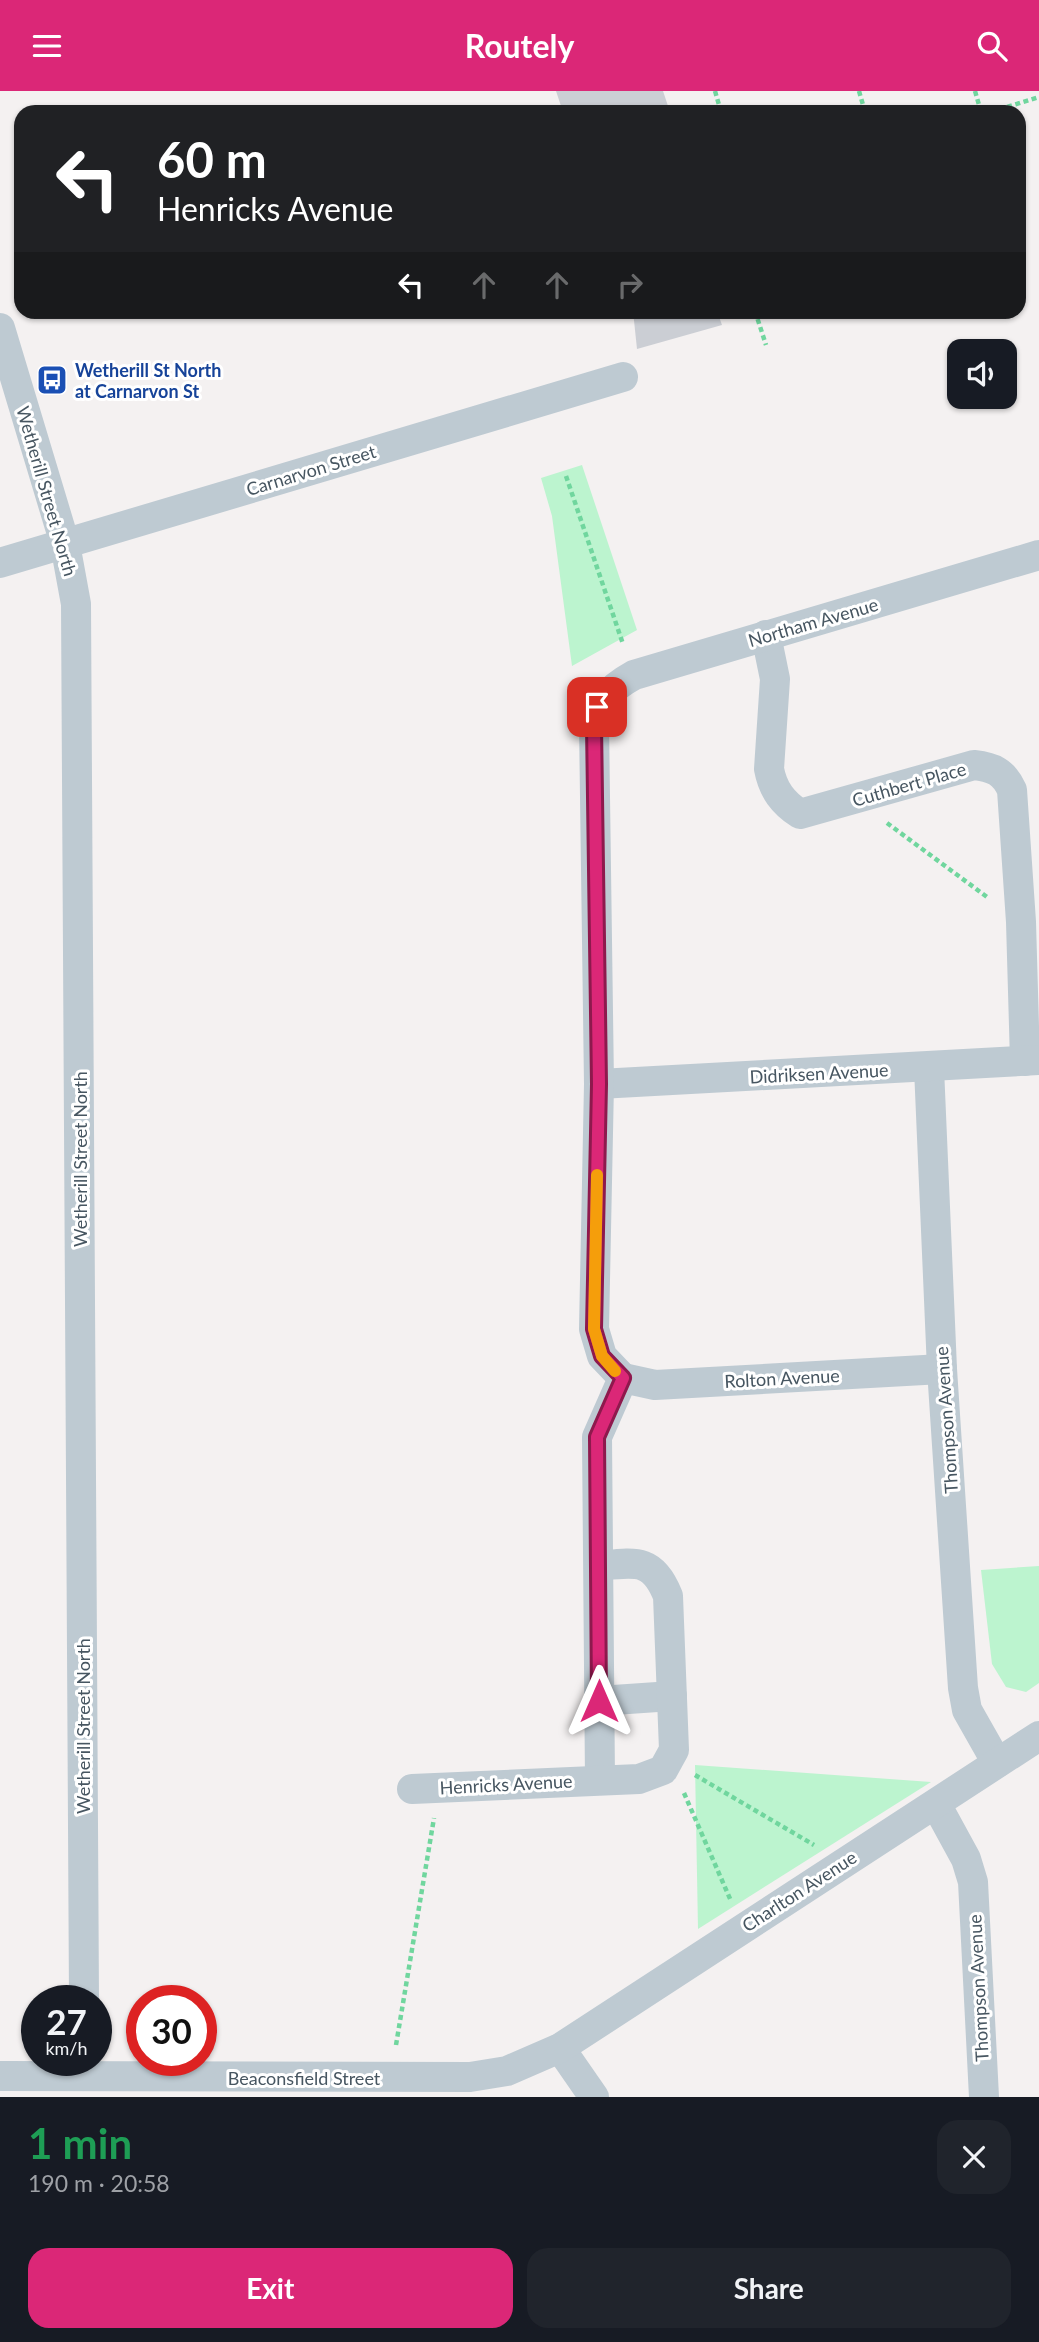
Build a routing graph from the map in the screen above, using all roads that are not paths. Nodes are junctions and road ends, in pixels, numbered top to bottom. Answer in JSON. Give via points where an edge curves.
{"nodes":[{"id":1,"x":0,"y":328,"type":"edge"},
{"id":2,"x":623,"y":377,"type":"dead end"},
{"id":3,"x":65,"y":544,"type":"junction"},
{"id":4,"x":1039,"y":555,"type":"edge"},
{"id":5,"x":0,"y":563,"type":"edge"},
{"id":6,"x":766,"y":635,"type":"junction"},
{"id":7,"x":1032,"y":1060,"type":"edge"},
{"id":8,"x":929,"y":1068,"type":"junction"},
{"id":9,"x":599,"y":1084,"type":"junction"},
{"id":10,"x":942,"y":1369,"type":"junction"},
{"id":11,"x":623,"y":1378,"type":"junction"},
{"id":12,"x":599,"y":1566,"type":"junction"},
{"id":13,"x":672,"y":1696,"type":"junction"},
{"id":14,"x":599,"y":1701,"type":"junction"},
{"id":15,"x":1039,"y":1736,"type":"edge"},
{"id":16,"x":997,"y":1763,"type":"junction"},
{"id":17,"x":600,"y":1780,"type":"junction"},
{"id":18,"x":425,"y":1788,"type":"road end"},
{"id":19,"x":936,"y":1804,"type":"junction"},
{"id":20,"x":85,"y":1985,"type":"edge"},
{"id":21,"x":560,"y":2048,"type":"junction"},
{"id":22,"x":0,"y":2076,"type":"edge"},
{"id":23,"x":85,"y":2078,"type":"edge"},
{"id":24,"x":594,"y":2097,"type":"edge"},
{"id":25,"x":984,"y":2097,"type":"edge"}],
"edges":[{"from":1,"to":3,"type":"street","name":"Wetherill Street North"},
{"from":2,"to":3,"type":"street","name":"Carnarvon Street"},
{"from":3,"to":5,"type":"street","name":"Carnarvon Street"},
{"from":3,"to":20,"type":"street","name":"Wetherill Street North","via":[[76,604]]},
{"from":4,"to":6,"type":"street","name":"Northam Avenue"},
{"from":6,"to":7,"type":"street","name":"Cuthbert Place","via":[[775,693],[769,769],[778,795],[800,814],[974,765],[999,771],[1012,790]]},
{"from":6,"to":9,"type":"street","name":"Northam Avenue","via":[[634,674],[597,707]]},
{"from":7,"to":8,"type":"street","name":"Didriksen Avenue"},
{"from":8,"to":9,"type":"street","name":"Didriksen Avenue"},
{"from":8,"to":10,"type":"street","name":"Thompson Avenue"},
{"from":9,"to":11,"type":"street","via":[[594,1329],[602,1356]]},
{"from":10,"to":11,"type":"street","name":"Rolton Avenue","via":[[655,1385]]},
{"from":10,"to":16,"type":"street","name":"Thompson Avenue","via":[[963,1688],[967,1710]]},
{"from":11,"to":12,"type":"street","via":[[597,1437]]},
{"from":12,"to":13,"type":"street","via":[[631,1562],[649,1566],[661,1577],[668,1596]]},
{"from":12,"to":14,"type":"street"},
{"from":13,"to":14,"type":"street"},
{"from":13,"to":17,"type":"street","name":"Henricks Avenue","via":[[674,1750],[663,1770],[639,1779]]},
{"from":14,"to":17,"type":"street"},
{"from":15,"to":16,"type":"street","name":"Charlton Avenue"},
{"from":16,"to":19,"type":"street","name":"Charlton Avenue"},
{"from":17,"to":18,"type":"street","name":"Henricks Avenue"},
{"from":19,"to":21,"type":"street","name":"Charlton Avenue"},
{"from":19,"to":25,"type":"street","name":"Thompson Avenue","via":[[966,1859],[973,1882]]},
{"from":21,"to":23,"type":"street","name":"Beaconsfield Street","via":[[507,2071],[470,2077]]},
{"from":21,"to":24,"type":"street"},
{"from":22,"to":23,"type":"street","name":"Beaconsfield Street"}]}
